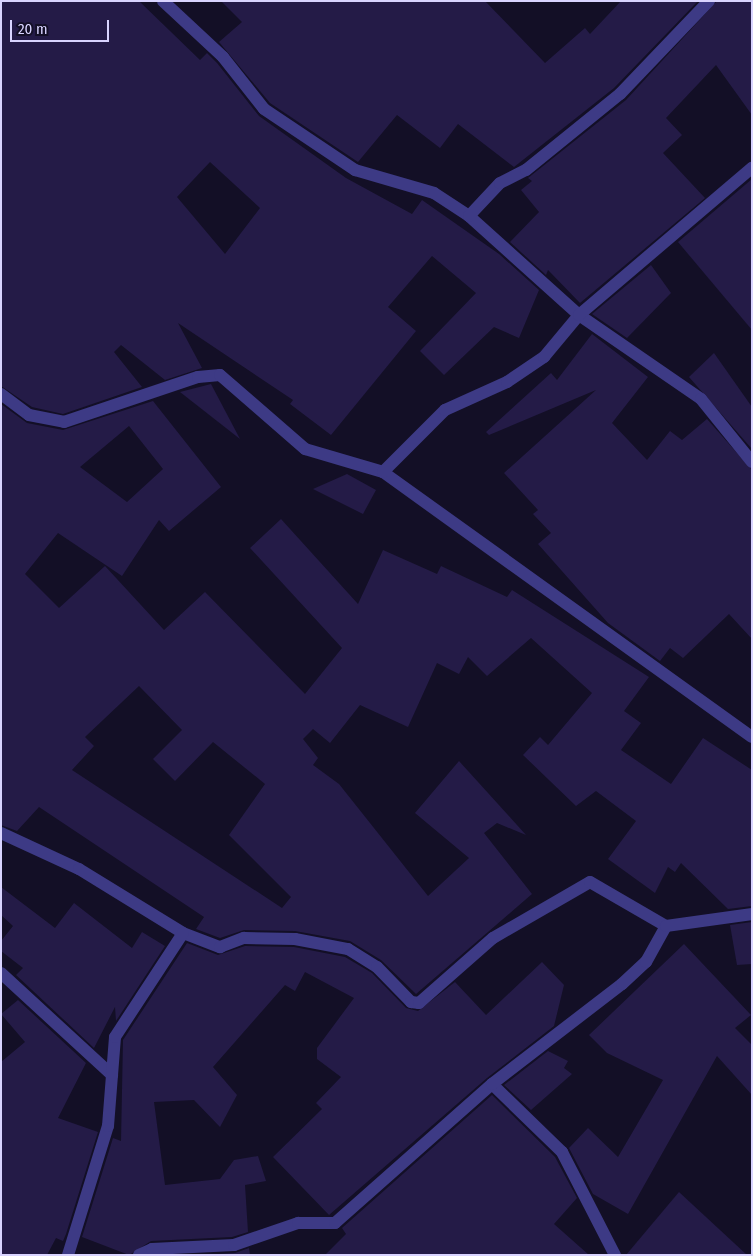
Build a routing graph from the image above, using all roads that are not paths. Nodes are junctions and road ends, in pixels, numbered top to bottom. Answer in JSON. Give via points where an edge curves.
{"nodes":[{"id":1,"x":163,"y":1,"type":"edge"},
{"id":2,"x":709,"y":1,"type":"edge"},
{"id":3,"x":752,"y":168,"type":"edge"},
{"id":4,"x":469,"y":216,"type":"junction"},
{"id":5,"x":580,"y":315,"type":"junction"},
{"id":6,"x":1,"y":394,"type":"edge"},
{"id":7,"x":752,"y":462,"type":"edge"},
{"id":8,"x":384,"y":472,"type":"junction"},
{"id":9,"x":752,"y":737,"type":"edge"},
{"id":10,"x":1,"y":833,"type":"edge"},
{"id":11,"x":752,"y":914,"type":"edge"},
{"id":12,"x":666,"y":926,"type":"junction"},
{"id":13,"x":183,"y":933,"type":"junction"},
{"id":14,"x":1,"y":973,"type":"edge"},
{"id":15,"x":112,"y":1075,"type":"junction"},
{"id":16,"x":492,"y":1084,"type":"junction"},
{"id":17,"x":68,"y":1255,"type":"edge"},
{"id":18,"x":139,"y":1255,"type":"edge"},
{"id":19,"x":615,"y":1255,"type":"edge"}],
"edges":[{"from":1,"to":4,"type":"street","via":[[223,57],[272,114],[355,170],[434,193]]},
{"from":2,"to":4,"type":"street","via":[[620,94],[526,170],[500,183]]},
{"from":3,"to":5,"type":"street"},
{"from":4,"to":5,"type":"street"},
{"from":5,"to":7,"type":"street","via":[[701,400]]},
{"from":5,"to":8,"type":"street","via":[[544,357],[507,382],[445,410]]},
{"from":6,"to":8,"type":"street","via":[[29,415],[64,422],[198,377],[220,375],[305,449]]},
{"from":8,"to":9,"type":"street"},
{"from":10,"to":13,"type":"street","via":[[79,869]]},
{"from":11,"to":12,"type":"street"},
{"from":12,"to":13,"type":"street","via":[[590,882],[493,938],[419,1003],[411,1002],[377,968],[348,949],[295,939],[244,938],[220,947]]},
{"from":12,"to":16,"type":"street","via":[[646,962]]},
{"from":13,"to":15,"type":"street","via":[[115,1036]]},
{"from":14,"to":15,"type":"street"},
{"from":15,"to":17,"type":"street","via":[[108,1126]]},
{"from":16,"to":18,"type":"street","via":[[336,1223],[298,1223],[234,1245],[152,1249]]},
{"from":16,"to":19,"type":"street","via":[[562,1152]]}]}
